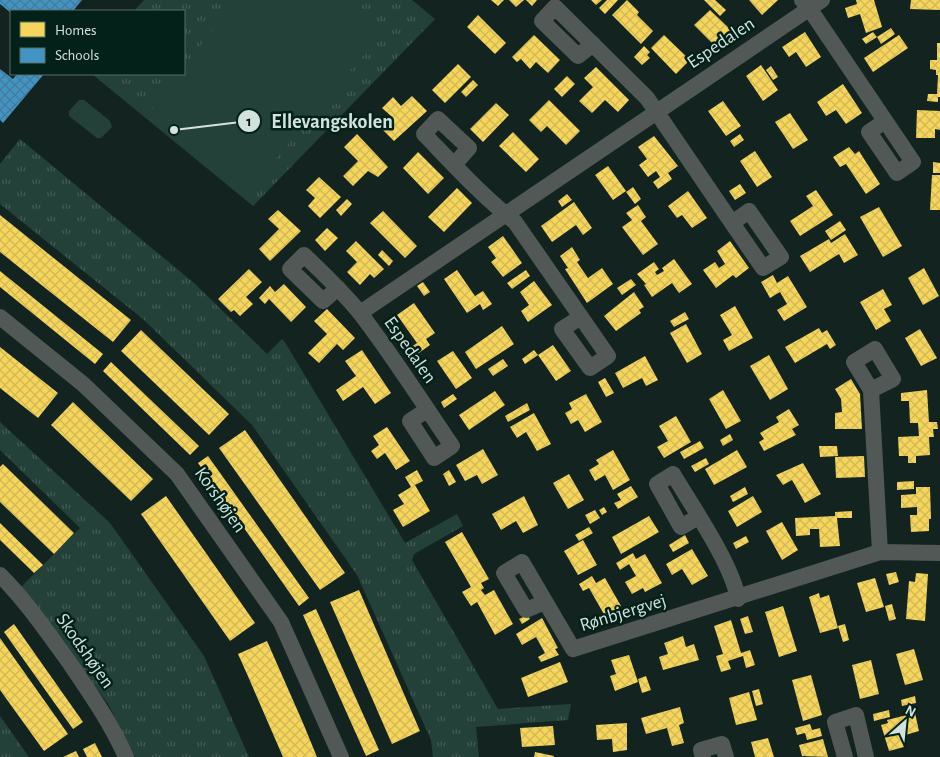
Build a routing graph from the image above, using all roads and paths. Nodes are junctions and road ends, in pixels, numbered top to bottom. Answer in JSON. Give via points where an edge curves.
{"nodes":[{"id":1,"x":811,"y":3,"type":"edge"},
{"id":2,"x":593,"y":44,"type":"dead end"},
{"id":3,"x":656,"y":111,"type":"junction"},
{"id":4,"x":885,"y":121,"type":"dead end"},
{"id":5,"x":454,"y":164,"type":"dead end"},
{"id":6,"x":504,"y":213,"type":"junction"},
{"id":7,"x":732,"y":223,"type":"dead end"},
{"id":8,"x":338,"y":288,"type":"dead end"},
{"id":9,"x":360,"y":313,"type":"junction"},
{"id":10,"x":581,"y":316,"type":"dead end"},
{"id":11,"x":0,"y":317,"type":"edge"},
{"id":12,"x":871,"y":390,"type":"dead end"},
{"id":13,"x":427,"y":410,"type":"dead end"},
{"id":14,"x":698,"y":516,"type":"dead end"},
{"id":15,"x":880,"y":552,"type":"junction"},
{"id":16,"x":940,"y":553,"type":"edge"},
{"id":17,"x":0,"y":575,"type":"edge"},
{"id":18,"x":738,"y":599,"type":"junction"},
{"id":19,"x":545,"y":602,"type":"dead end"},
{"id":20,"x":126,"y":757,"type":"edge"},
{"id":21,"x":341,"y":757,"type":"edge"},
{"id":22,"x":703,"y":757,"type":"edge"},
{"id":23,"x":726,"y":757,"type":"edge"},
{"id":24,"x":845,"y":757,"type":"edge"},
{"id":25,"x":866,"y":757,"type":"edge"}],
"edges":[{"from":1,"to":3,"type":"street","name":"Espedalen"},
{"from":1,"to":4,"type":"street","name":"Espedalen"},
{"from":2,"to":3,"type":"street"},
{"from":3,"to":6,"type":"street","name":"Espedalen"},
{"from":3,"to":7,"type":"street"},
{"from":5,"to":6,"type":"street"},
{"from":6,"to":9,"type":"street","name":"Espedalen"},
{"from":6,"to":10,"type":"street","via":[[515,222]]},
{"from":8,"to":9,"type":"street","name":"Espedalen"},
{"from":9,"to":13,"type":"street","name":"Espedalen"},
{"from":11,"to":21,"type":"street","name":"Korshøjen","via":[[84,384],[177,474],[281,622]]},
{"from":12,"to":15,"type":"street"},
{"from":14,"to":18,"type":"street","via":[[735,583]]},
{"from":15,"to":16,"type":"street","name":"Rønbjergvej"},
{"from":15,"to":18,"type":"street","name":"Rønbjergvej"},
{"from":17,"to":20,"type":"street","name":"Skodshøjen","via":[[24,599],[93,697]]},
{"from":18,"to":19,"type":"street","name":"Rønbjergvej","via":[[573,650]]},
{"from":22,"to":23,"type":"street","via":[[701,750],[722,744]]},
{"from":24,"to":25,"type":"street","via":[[835,722],[856,716]]}]}
